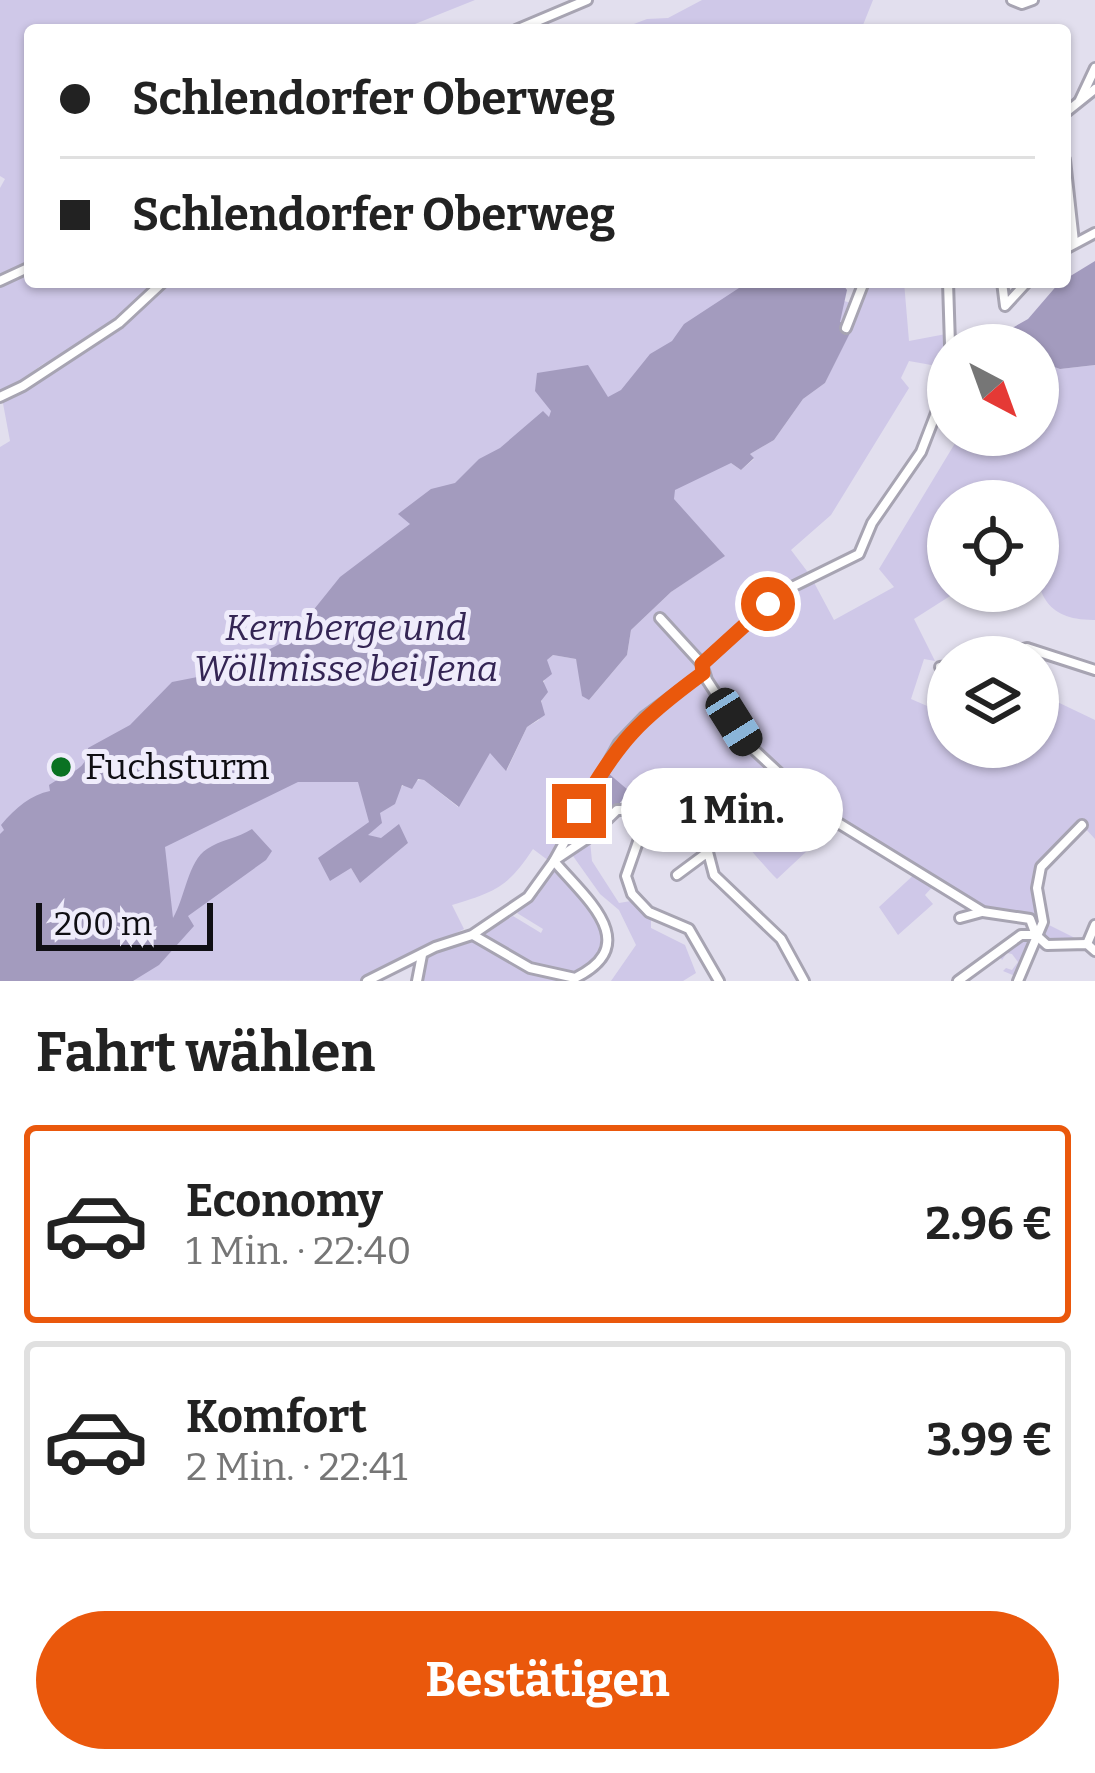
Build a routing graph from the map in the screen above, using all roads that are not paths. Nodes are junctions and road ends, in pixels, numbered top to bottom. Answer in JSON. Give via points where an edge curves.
{"nodes":[{"id":1,"x":587,"y":0,"type":"edge"},
{"id":2,"x":1012,"y":0,"type":"edge"},
{"id":3,"x":1033,"y":0,"type":"edge"},
{"id":4,"x":531,"y":24,"type":"edge"},
{"id":5,"x":1095,"y":68,"type":"edge"},
{"id":6,"x":1095,"y":88,"type":"edge"},
{"id":7,"x":1080,"y":101,"type":"junction"},
{"id":8,"x":1071,"y":108,"type":"edge"},
{"id":9,"x":1071,"y":215,"type":"edge"},
{"id":10,"x":1095,"y":233,"type":"edge"},
{"id":11,"x":1074,"y":242,"type":"junction"},
{"id":12,"x":1071,"y":244,"type":"edge"},
{"id":13,"x":157,"y":288,"type":"edge"},
{"id":14,"x":862,"y":288,"type":"edge"},
{"id":15,"x":947,"y":288,"type":"edge"},
{"id":16,"x":1002,"y":288,"type":"edge"},
{"id":17,"x":1022,"y":288,"type":"edge"},
{"id":18,"x":949,"y":324,"type":"edge"},
{"id":19,"x":846,"y":328,"type":"dead end"},
{"id":20,"x":0,"y":397,"type":"edge"},
{"id":21,"x":927,"y":436,"type":"edge"},
{"id":22,"x":660,"y":618,"type":"dead end"},
{"id":23,"x":1059,"y":658,"type":"edge"},
{"id":24,"x":702,"y":668,"type":"junction"},
{"id":25,"x":1095,"y":670,"type":"edge"},
{"id":26,"x":1082,"y":825,"type":"dead end"},
{"id":27,"x":554,"y":861,"type":"junction"},
{"id":28,"x":677,"y":875,"type":"dead end"},
{"id":29,"x":983,"y":912,"type":"junction"},
{"id":30,"x":960,"y":918,"type":"dead end"},
{"id":31,"x":1095,"y":926,"type":"edge"},
{"id":32,"x":472,"y":935,"type":"junction"},
{"id":33,"x":1036,"y":935,"type":"junction"},
{"id":34,"x":1091,"y":948,"type":"edge"},
{"id":35,"x":422,"y":953,"type":"junction"},
{"id":36,"x":367,"y":981,"type":"edge"},
{"id":37,"x":417,"y":981,"type":"edge"},
{"id":38,"x":719,"y":981,"type":"edge"},
{"id":39,"x":804,"y":981,"type":"edge"},
{"id":40,"x":958,"y":981,"type":"edge"},
{"id":41,"x":1018,"y":981,"type":"edge"}],
"edges":[{"from":1,"to":4,"type":"street"},
{"from":2,"to":3,"type":"street"},
{"from":5,"to":7,"type":"street"},
{"from":6,"to":7,"type":"street"},
{"from":7,"to":8,"type":"street"},
{"from":9,"to":11,"type":"street"},
{"from":10,"to":11,"type":"street"},
{"from":11,"to":12,"type":"street"},
{"from":13,"to":20,"type":"street","via":[[119,323]]},
{"from":14,"to":19,"type":"street"},
{"from":15,"to":18,"type":"street"},
{"from":16,"to":17,"type":"street","via":[[1002,305]]},
{"from":21,"to":24,"type":"street","via":[[860,554],[768,604]]},
{"from":22,"to":24,"type":"street"},
{"from":23,"to":25,"type":"street"},
{"from":24,"to":27,"type":"street","via":[[619,743]]},
{"from":24,"to":29,"type":"street","via":[[750,746],[822,812]]},
{"from":26,"to":33,"type":"street","via":[[1041,868],[1043,922]]},
{"from":27,"to":32,"type":"street","via":[[528,898]]},
{"from":27,"to":32,"type":"street","via":[[605,922],[606,950],[596,964],[575,978],[551,976]]},
{"from":27,"to":38,"type":"street","via":[[626,811],[640,836],[626,876],[632,894],[649,912],[688,929]]},
{"from":28,"to":39,"type":"street","via":[[708,851],[710,870],[781,939]]},
{"from":29,"to":30,"type":"street"},
{"from":29,"to":33,"type":"street","via":[[1030,920]]},
{"from":31,"to":34,"type":"street"},
{"from":32,"to":35,"type":"street"},
{"from":33,"to":34,"type":"street","via":[[1058,948]]},
{"from":33,"to":40,"type":"street","via":[[1021,935]]},
{"from":33,"to":41,"type":"street"},
{"from":35,"to":36,"type":"street"},
{"from":35,"to":37,"type":"street"}]}
